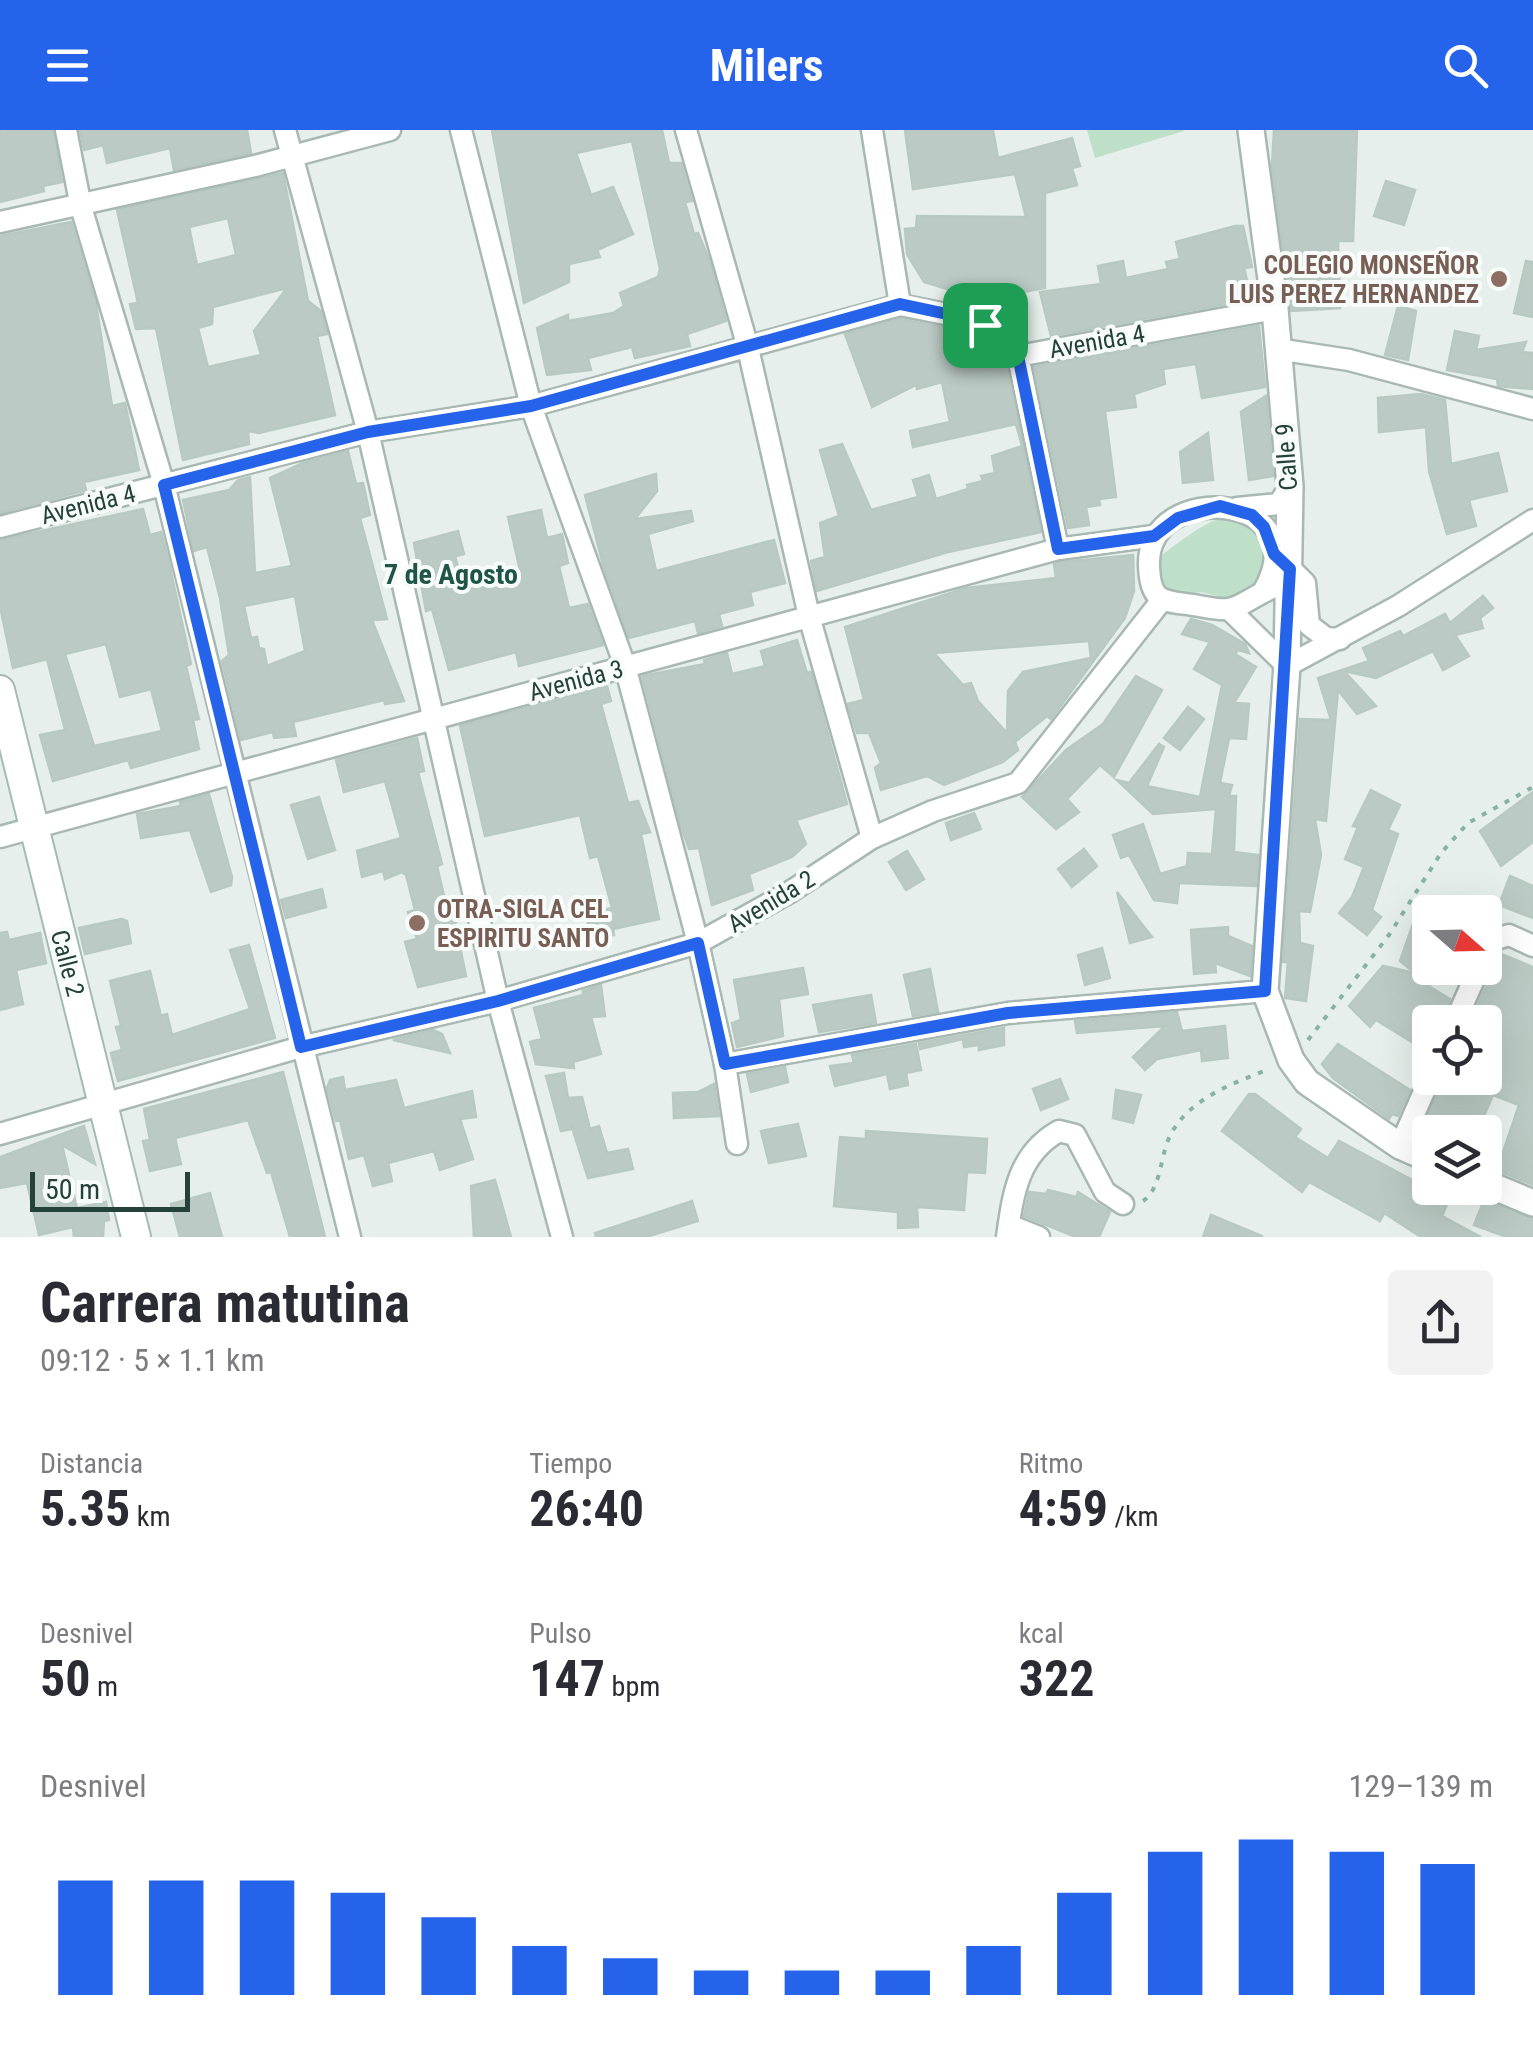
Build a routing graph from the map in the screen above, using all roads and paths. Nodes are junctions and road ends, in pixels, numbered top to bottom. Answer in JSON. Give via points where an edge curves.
{"nodes":[{"id":1,"x":66,"y":130,"type":"edge"},
{"id":2,"x":285,"y":130,"type":"edge"},
{"id":3,"x":390,"y":130,"type":"edge"},
{"id":4,"x":461,"y":130,"type":"edge"},
{"id":5,"x":686,"y":130,"type":"edge"},
{"id":6,"x":872,"y":130,"type":"edge"},
{"id":7,"x":1251,"y":130,"type":"edge"},
{"id":8,"x":291,"y":156,"type":"junction"},
{"id":9,"x":81,"y":207,"type":"junction"},
{"id":10,"x":0,"y":222,"type":"edge"},
{"id":11,"x":900,"y":304,"type":"junction"},
{"id":12,"x":1275,"y":309,"type":"junction"},
{"id":13,"x":747,"y":344,"type":"junction"},
{"id":14,"x":1277,"y":349,"type":"junction"},
{"id":15,"x":1018,"y":356,"type":"junction"},
{"id":16,"x":531,"y":406,"type":"junction"},
{"id":17,"x":1533,"y":409,"type":"edge"},
{"id":18,"x":368,"y":432,"type":"junction"},
{"id":19,"x":164,"y":485,"type":"junction"},
{"id":20,"x":1290,"y":486,"type":"junction"},
{"id":21,"x":1237,"y":508,"type":"junction"},
{"id":22,"x":1533,"y":520,"type":"edge"},
{"id":23,"x":0,"y":527,"type":"edge"},
{"id":24,"x":1154,"y":536,"type":"junction"},
{"id":25,"x":1058,"y":549,"type":"junction"},
{"id":26,"x":1282,"y":562,"type":"junction"},
{"id":27,"x":1162,"y":600,"type":"junction"},
{"id":28,"x":1231,"y":611,"type":"junction"},
{"id":29,"x":808,"y":616,"type":"junction"},
{"id":30,"x":1340,"y":639,"type":"junction"},
{"id":31,"x":625,"y":666,"type":"junction"},
{"id":32,"x":1287,"y":666,"type":"junction"},
{"id":33,"x":0,"y":690,"type":"edge"},
{"id":34,"x":436,"y":718,"type":"junction"},
{"id":35,"x":234,"y":774,"type":"junction"},
{"id":36,"x":1533,"y":787,"type":"edge"},
{"id":37,"x":33,"y":830,"type":"junction"},
{"id":38,"x":0,"y":837,"type":"edge"},
{"id":39,"x":872,"y":838,"type":"junction"},
{"id":40,"x":1502,"y":937,"type":"edge"},
{"id":41,"x":698,"y":943,"type":"junction"},
{"id":42,"x":1533,"y":946,"type":"edge"},
{"id":43,"x":1265,"y":991,"type":"junction"},
{"id":44,"x":498,"y":1001,"type":"junction"},
{"id":45,"x":301,"y":1047,"type":"junction"},
{"id":46,"x":1290,"y":1060,"type":"junction"},
{"id":47,"x":725,"y":1064,"type":"junction"},
{"id":48,"x":1422,"y":1095,"type":"edge"},
{"id":49,"x":104,"y":1103,"type":"junction"},
{"id":50,"x":0,"y":1134,"type":"edge"},
{"id":51,"x":737,"y":1144,"type":"dead end"},
{"id":52,"x":1400,"y":1146,"type":"junction"},
{"id":53,"x":1412,"y":1151,"type":"edge"},
{"id":54,"x":1502,"y":1189,"type":"edge"},
{"id":55,"x":1533,"y":1203,"type":"edge"},
{"id":56,"x":1123,"y":1204,"type":"joint"},
{"id":57,"x":1008,"y":1231,"type":"edge"},
{"id":58,"x":136,"y":1237,"type":"edge"},
{"id":59,"x":350,"y":1237,"type":"edge"},
{"id":60,"x":562,"y":1237,"type":"edge"},
{"id":61,"x":1039,"y":1237,"type":"edge"}],
"edges":[{"from":1,"to":9,"type":"street"},
{"from":2,"to":8,"type":"street"},
{"from":3,"to":8,"type":"street"},
{"from":4,"to":16,"type":"street"},
{"from":5,"to":13,"type":"street"},
{"from":6,"to":11,"type":"street"},
{"from":7,"to":12,"type":"street","name":"Calle 9"},
{"from":8,"to":9,"type":"street"},
{"from":8,"to":18,"type":"street"},
{"from":9,"to":10,"type":"street"},
{"from":9,"to":19,"type":"street"},
{"from":11,"to":13,"type":"street","name":"Avenida 4"},
{"from":11,"to":15,"type":"street","name":"Avenida 4","via":[[975,320]]},
{"from":12,"to":14,"type":"street","name":"Calle 9"},
{"from":12,"to":15,"type":"street","name":"Avenida 4"},
{"from":13,"to":16,"type":"street","name":"Avenida 4"},
{"from":13,"to":29,"type":"street"},
{"from":14,"to":17,"type":"street","via":[[1349,360]]},
{"from":14,"to":20,"type":"street","name":"Calle 9"},
{"from":15,"to":25,"type":"street"},
{"from":16,"to":18,"type":"street","name":"Avenida 4"},
{"from":16,"to":31,"type":"street"},
{"from":18,"to":19,"type":"street","name":"Avenida 4"},
{"from":18,"to":34,"type":"street"},
{"from":19,"to":23,"type":"street","name":"Avenida 4"},
{"from":19,"to":35,"type":"street"},
{"from":20,"to":21,"type":"street","via":[[1279,504]]},
{"from":20,"to":26,"type":"street","name":"Calle 9"},
{"from":21,"to":24,"type":"street","via":[[1204,509]]},
{"from":21,"to":26,"type":"street","via":[[1264,527]]},
{"from":22,"to":30,"type":"street"},
{"from":24,"to":25,"type":"street","name":"Avenida 3"},
{"from":24,"to":27,"type":"street","via":[[1150,575]]},
{"from":25,"to":29,"type":"street","name":"Avenida 3"},
{"from":26,"to":28,"type":"street","via":[[1286,580]]},
{"from":26,"to":30,"type":"street","via":[[1304,582],[1310,625],[1326,638]]},
{"from":26,"to":32,"type":"street","name":"Calle 9"},
{"from":27,"to":28,"type":"street"},
{"from":27,"to":39,"type":"street","name":"Avenida 2","via":[[1018,783]]},
{"from":28,"to":32,"type":"street"},
{"from":29,"to":31,"type":"street","name":"Avenida 3"},
{"from":29,"to":39,"type":"street"},
{"from":30,"to":32,"type":"street"},
{"from":31,"to":34,"type":"street","name":"Avenida 3"},
{"from":31,"to":41,"type":"street"},
{"from":32,"to":43,"type":"street","name":"Calle 9"},
{"from":33,"to":37,"type":"main road","name":"Calle 2"},
{"from":34,"to":35,"type":"street","name":"Avenida 3"},
{"from":34,"to":44,"type":"street"},
{"from":35,"to":37,"type":"street","name":"Avenida 3"},
{"from":35,"to":45,"type":"street"},
{"from":36,"to":46,"type":"path","via":[[1459,832],[1339,1005]]},
{"from":37,"to":38,"type":"street","name":"Avenida 3"},
{"from":37,"to":49,"type":"main road","name":"Calle 2"},
{"from":39,"to":41,"type":"street","name":"Avenida 2"},
{"from":40,"to":42,"type":"street"},
{"from":41,"to":44,"type":"street","name":"Avenida 2"},
{"from":41,"to":47,"type":"street"},
{"from":43,"to":46,"type":"street","name":"Calle 9"},
{"from":43,"to":47,"type":"street","via":[[1008,1013]]},
{"from":44,"to":45,"type":"street","name":"Avenida 2"},
{"from":44,"to":60,"type":"street"},
{"from":45,"to":49,"type":"street","name":"Avenida 2"},
{"from":45,"to":59,"type":"street"},
{"from":46,"to":52,"type":"street","name":"Calle 9","via":[[1307,1082]]},
{"from":46,"to":56,"type":"path","via":[[1196,1103],[1170,1135],[1148,1199]]},
{"from":47,"to":51,"type":"street"},
{"from":48,"to":52,"type":"street"},
{"from":49,"to":50,"type":"street","name":"Avenida 2"},
{"from":49,"to":58,"type":"main road","name":"Calle 2"},
{"from":52,"to":53,"type":"street","name":"Calle 9"},
{"from":54,"to":55,"type":"street"},
{"from":56,"to":57,"type":"street","via":[[1105,1192],[1075,1135],[1059,1132],[1024,1163]]},
{"from":57,"to":61,"type":"street"}]}
